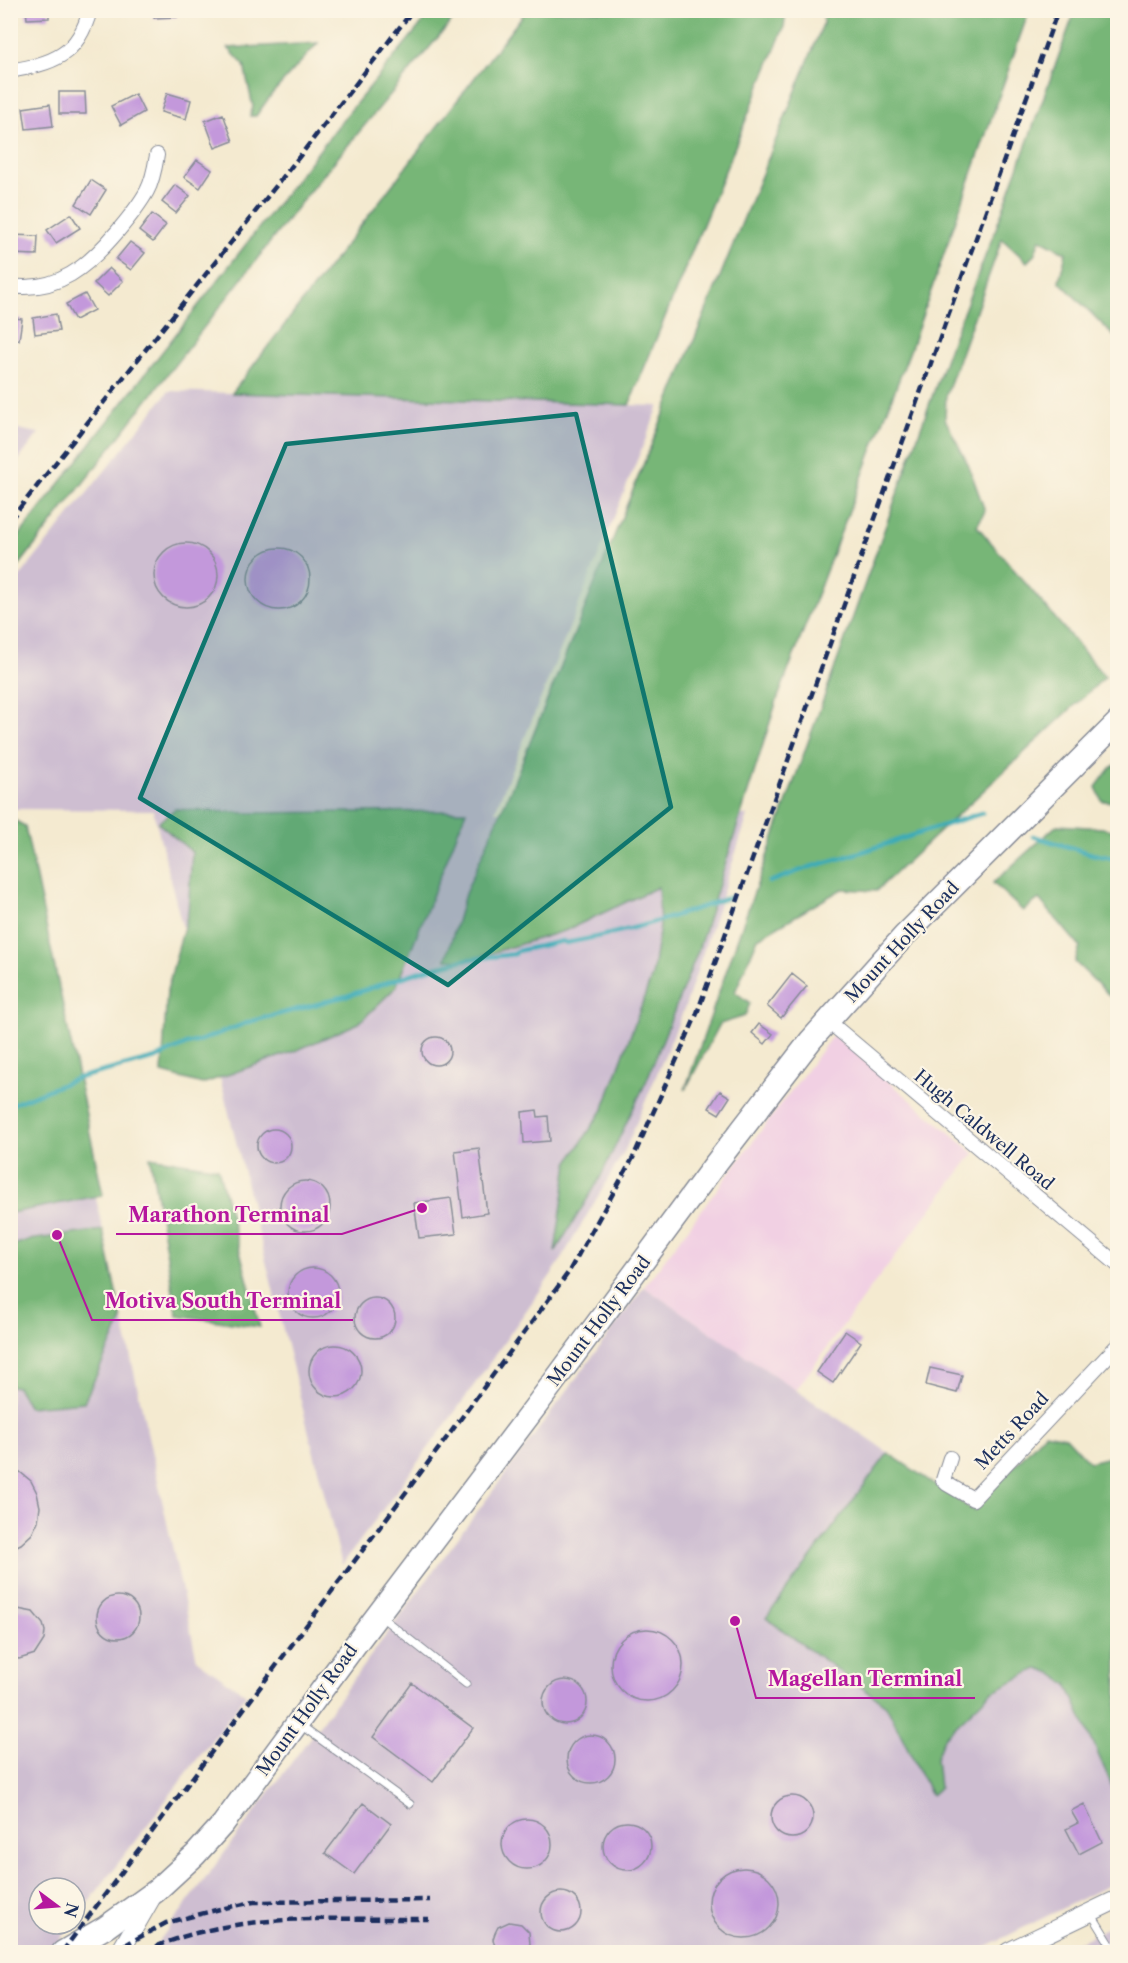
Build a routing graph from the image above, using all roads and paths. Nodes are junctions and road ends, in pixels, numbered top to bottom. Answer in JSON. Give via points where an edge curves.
{"nodes":[{"id":1,"x":90,"y":10,"type":"edge"},
{"id":2,"x":10,"y":71,"type":"edge"},
{"id":3,"x":157,"y":155,"type":"dead end"},
{"id":4,"x":10,"y":286,"type":"edge"},
{"id":5,"x":1118,"y":722,"type":"edge"},
{"id":6,"x":828,"y":1021,"type":"junction"},
{"id":7,"x":1118,"y":1265,"type":"edge"},
{"id":8,"x":1118,"y":1345,"type":"edge"},
{"id":9,"x":950,"y":1458,"type":"dead end"},
{"id":10,"x":378,"y":1614,"type":"junction"},
{"id":11,"x":466,"y":1684,"type":"dead end"},
{"id":12,"x":297,"y":1723,"type":"junction"},
{"id":13,"x":410,"y":1804,"type":"dead end"},
{"id":14,"x":156,"y":1891,"type":"junction"},
{"id":15,"x":1118,"y":1899,"type":"edge"},
{"id":16,"x":1090,"y":1913,"type":"junction"},
{"id":17,"x":63,"y":1953,"type":"edge"},
{"id":18,"x":120,"y":1953,"type":"edge"},
{"id":19,"x":1008,"y":1953,"type":"edge"},
{"id":20,"x":1115,"y":1953,"type":"edge"}],
"edges":[{"from":1,"to":2,"type":"street","via":[[79,40],[69,51],[57,59]]},
{"from":3,"to":4,"type":"street","via":[[147,191],[86,265],[38,286]]},
{"from":5,"to":6,"type":"main road","name":"Mount Holly Road","via":[[904,936]]},
{"from":6,"to":7,"type":"street","name":"Hugh Caldwell Road"},
{"from":6,"to":10,"type":"main road","name":"Mount Holly Road","via":[[713,1167]]},
{"from":8,"to":9,"type":"street","name":"Metts Road","via":[[973,1499],[943,1480]]},
{"from":10,"to":11,"type":"lane"},
{"from":10,"to":12,"type":"main road","name":"Mount Holly Road"},
{"from":12,"to":13,"type":"lane"},
{"from":12,"to":14,"type":"main road","name":"Mount Holly Road","via":[[223,1824]]},
{"from":14,"to":17,"type":"main road"},
{"from":14,"to":18,"type":"street","name":"Mount Holly Road"},
{"from":15,"to":16,"type":"street"},
{"from":16,"to":19,"type":"street"},
{"from":16,"to":20,"type":"lane"}]}
